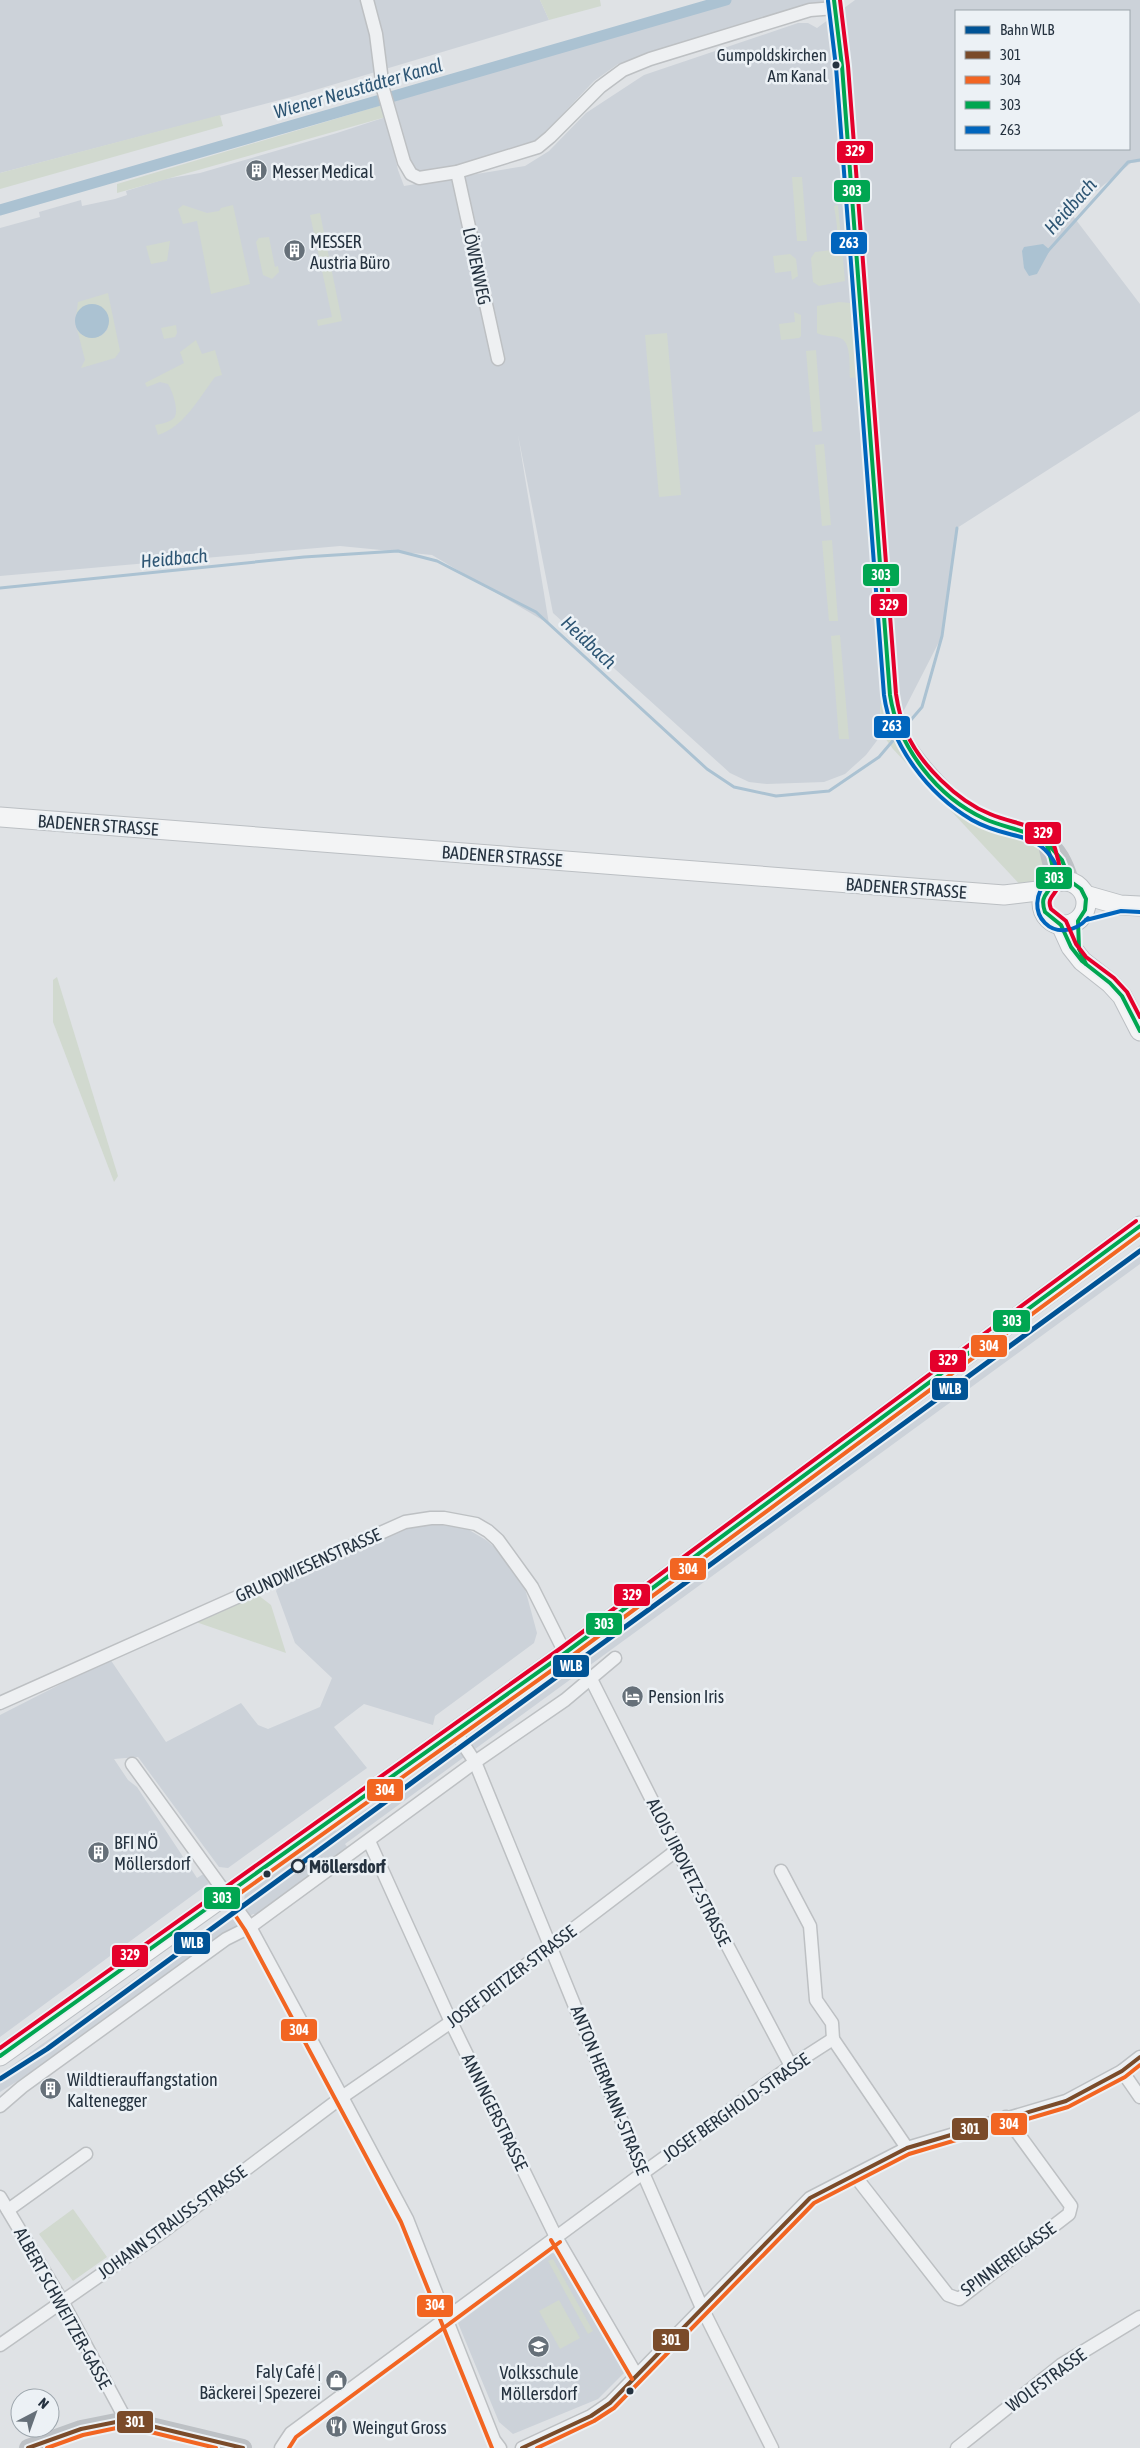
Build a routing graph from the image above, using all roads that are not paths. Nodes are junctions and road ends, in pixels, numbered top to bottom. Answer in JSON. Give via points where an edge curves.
{"nodes":[{"id":1,"x":368,"y":0,"type":"edge"},
{"id":2,"x":834,"y":4,"type":"edge"},
{"id":3,"x":457,"y":172,"type":"junction"},
{"id":4,"x":498,"y":359,"type":"dead end"},
{"id":5,"x":0,"y":817,"type":"edge"},
{"id":6,"x":1056,"y":885,"type":"junction"},
{"id":7,"x":1004,"y":895,"type":"junction"},
{"id":8,"x":1086,"y":895,"type":"junction"},
{"id":9,"x":1120,"y":905,"type":"junction"},
{"id":10,"x":1140,"y":906,"type":"edge"},
{"id":11,"x":1043,"y":909,"type":"junction"},
{"id":12,"x":1074,"y":920,"type":"junction"},
{"id":13,"x":1140,"y":1031,"type":"edge"},
{"id":14,"x":1140,"y":1226,"type":"edge"},
{"id":15,"x":565,"y":1653,"type":"junction"},
{"id":16,"x":615,"y":1658,"type":"dead end"},
{"id":17,"x":590,"y":1677,"type":"junction"},
{"id":18,"x":0,"y":1703,"type":"edge"},
{"id":19,"x":454,"y":1730,"type":"junction"},
{"id":20,"x":475,"y":1762,"type":"junction"},
{"id":21,"x":132,"y":1764,"type":"dead end"},
{"id":22,"x":369,"y":1840,"type":"junction"},
{"id":23,"x":677,"y":1850,"type":"junction"},
{"id":24,"x":782,"y":1871,"type":"dead end"},
{"id":25,"x":228,"y":1894,"type":"junction"},
{"id":26,"x":250,"y":1927,"type":"junction"},
{"id":27,"x":552,"y":1947,"type":"junction"},
{"id":28,"x":451,"y":2022,"type":"junction"},
{"id":29,"x":833,"y":2039,"type":"junction"},
{"id":30,"x":0,"y":2056,"type":"edge"},
{"id":31,"x":1140,"y":2057,"type":"edge"},
{"id":32,"x":791,"y":2066,"type":"junction"},
{"id":33,"x":1122,"y":2071,"type":"junction"},
{"id":34,"x":342,"y":2097,"type":"junction"},
{"id":35,"x":1140,"y":2097,"type":"edge"},
{"id":36,"x":0,"y":2106,"type":"edge"},
{"id":37,"x":1006,"y":2117,"type":"junction"},
{"id":38,"x":907,"y":2148,"type":"junction"},
{"id":39,"x":86,"y":2154,"type":"dead end"},
{"id":40,"x":643,"y":2174,"type":"junction"},
{"id":41,"x":855,"y":2176,"type":"junction"},
{"id":42,"x":0,"y":2197,"type":"edge"},
{"id":43,"x":8,"y":2210,"type":"junction"},
{"id":44,"x":556,"y":2237,"type":"junction"},
{"id":45,"x":62,"y":2301,"type":"junction"},
{"id":46,"x":702,"y":2308,"type":"junction"},
{"id":47,"x":1140,"y":2317,"type":"edge"},
{"id":48,"x":447,"y":2319,"type":"junction"},
{"id":49,"x":0,"y":2345,"type":"edge"},
{"id":50,"x":637,"y":2376,"type":"junction"},
{"id":51,"x":126,"y":2420,"type":"junction"},
{"id":52,"x":28,"y":2448,"type":"edge"},
{"id":53,"x":243,"y":2448,"type":"edge"},
{"id":54,"x":281,"y":2448,"type":"edge"},
{"id":55,"x":500,"y":2448,"type":"edge"},
{"id":56,"x":522,"y":2448,"type":"edge"},
{"id":57,"x":772,"y":2448,"type":"edge"},
{"id":58,"x":957,"y":2448,"type":"edge"}],
"edges":[{"from":1,"to":3,"type":"street","via":[[383,88],[404,162],[411,174],[419,178]]},
{"from":2,"to":3,"type":"street","via":[[623,70],[600,87],[538,147]]},
{"from":2,"to":6,"type":"street","via":[[844,95],[890,695],[895,721],[902,738],[930,774],[969,810],[986,820],[1034,833],[1046,842]]},
{"from":3,"to":4,"type":"street","name":"LÖWENWEG"},
{"from":5,"to":7,"type":"main road","name":"BADENER STRASSE"},
{"from":6,"to":7,"type":"main road","name":"BADENER STRASSE"},
{"from":6,"to":8,"type":"main road","via":[[1078,884]]},
{"from":6,"to":11,"type":"main road","via":[[1042,900]]},
{"from":7,"to":11,"type":"main road","name":"BADENER STRASSE"},
{"from":8,"to":9,"type":"main road"},
{"from":8,"to":12,"type":"main road","via":[[1087,904]]},
{"from":9,"to":10,"type":"main road"},
{"from":9,"to":12,"type":"main road"},
{"from":11,"to":12,"type":"main road","via":[[1047,917]]},
{"from":12,"to":13,"type":"main road","via":[[1071,948],[1122,996]]},
{"from":14,"to":15,"type":"main road"},
{"from":15,"to":18,"type":"street","name":"GRUNDWIESENSTRASSE","via":[[532,1587],[498,1540],[476,1524],[431,1518],[405,1522]]},
{"from":15,"to":19,"type":"main road"},
{"from":16,"to":17,"type":"street"},
{"from":17,"to":20,"type":"street","via":[[565,1700]]},
{"from":17,"to":23,"type":"street","name":"ALOIS JIROVETZ-STRASSE"},
{"from":19,"to":20,"type":"street","name":"ANTON HERMANN-STRASSE"},
{"from":19,"to":25,"type":"main road"},
{"from":20,"to":22,"type":"street"},
{"from":20,"to":27,"type":"street","name":"ANTON HERMANN-STRASSE"},
{"from":21,"to":25,"type":"street"},
{"from":22,"to":26,"type":"street"},
{"from":22,"to":28,"type":"street","name":"ANNINGERSTRASSE"},
{"from":23,"to":27,"type":"street","name":"JOSEF DEITZER-STRASSE"},
{"from":23,"to":32,"type":"street","name":"ALOIS JIROVETZ-STRASSE"},
{"from":24,"to":29,"type":"street","via":[[810,1926],[816,2000],[832,2023]]},
{"from":25,"to":26,"type":"street"},
{"from":25,"to":30,"type":"main road"},
{"from":26,"to":34,"type":"street"},
{"from":26,"to":36,"type":"street","via":[[226,1939]]},
{"from":27,"to":28,"type":"street","name":"JOSEF DEITZER-STRASSE"},
{"from":27,"to":40,"type":"street","name":"ANTON HERMANN-STRASSE"},
{"from":28,"to":34,"type":"street","name":"JOSEF DEITZER-STRASSE"},
{"from":28,"to":44,"type":"street","name":"ANNINGERSTRASSE"},
{"from":29,"to":32,"type":"street","name":"JOSEF BERGHOLD-STRASSE"},
{"from":29,"to":38,"type":"street"},
{"from":31,"to":33,"type":"street"},
{"from":32,"to":40,"type":"street","name":"JOSEF BERGHOLD-STRASSE"},
{"from":33,"to":35,"type":"street"},
{"from":33,"to":37,"type":"street","via":[[1066,2100]]},
{"from":34,"to":45,"type":"street","name":"JOHANN STRAUSS-STRASSE","via":[[165,2230]]},
{"from":34,"to":48,"type":"street","via":[[407,2219]]},
{"from":37,"to":38,"type":"street"},
{"from":37,"to":41,"type":"street","name":"SPINNEREIGASSE","via":[[1071,2206],[1069,2214],[960,2299],[948,2296]]},
{"from":38,"to":41,"type":"street"},
{"from":39,"to":43,"type":"street"},
{"from":40,"to":44,"type":"street","name":"JOSEF BERGHOLD-STRASSE"},
{"from":40,"to":46,"type":"street","name":"ANTON HERMANN-STRASSE"},
{"from":41,"to":46,"type":"street","via":[[810,2198]]},
{"from":42,"to":43,"type":"street","name":"ALBERT SCHWEITZER-GASSE"},
{"from":43,"to":45,"type":"street","name":"ALBERT SCHWEITZER-GASSE"},
{"from":44,"to":48,"type":"street","name":"JOSEF BERGHOLD-STRASSE"},
{"from":44,"to":50,"type":"street","name":"ANNINGERSTRASSE"},
{"from":45,"to":49,"type":"street","name":"JOHANN STRAUSS-STRASSE"},
{"from":45,"to":51,"type":"street","name":"ALBERT SCHWEITZER-GASSE"},
{"from":46,"to":50,"type":"street"},
{"from":46,"to":57,"type":"street","name":"ANTON HERMANN-STRASSE"},
{"from":47,"to":58,"type":"street","name":"WOLFSTRASSE","via":[[1061,2365]]},
{"from":48,"to":54,"type":"street","name":"JOSEF BERGHOLD-STRASSE","via":[[291,2433]]},
{"from":48,"to":55,"type":"street","via":[[494,2440]]},
{"from":50,"to":56,"type":"street","via":[[610,2403],[591,2416]]},
{"from":51,"to":52,"type":"street","via":[[81,2429]]},
{"from":51,"to":53,"type":"street"}]}
